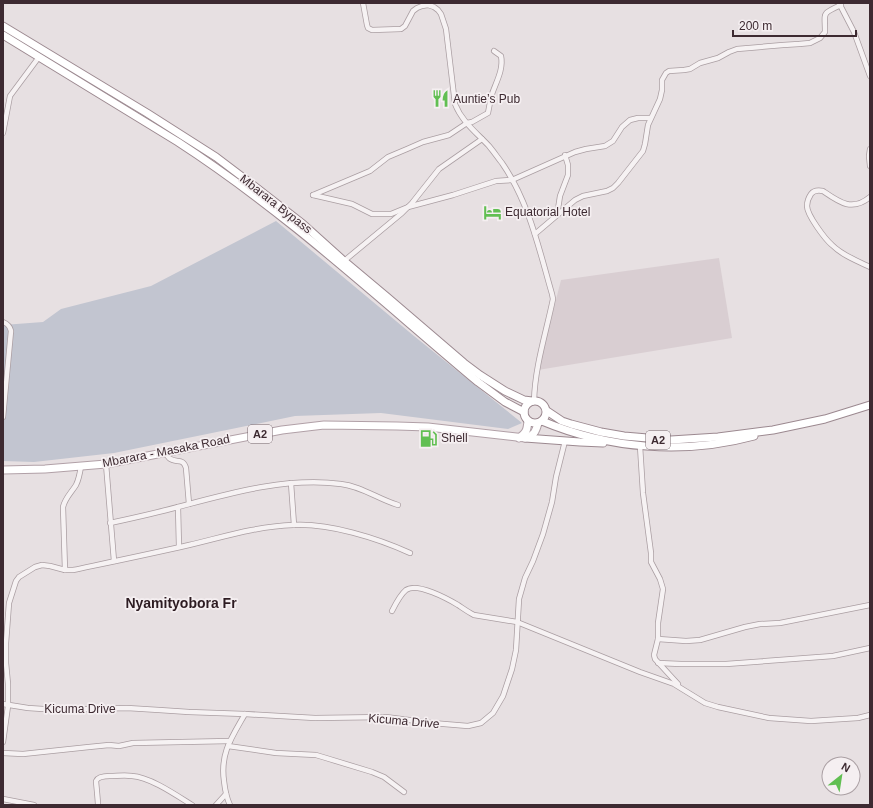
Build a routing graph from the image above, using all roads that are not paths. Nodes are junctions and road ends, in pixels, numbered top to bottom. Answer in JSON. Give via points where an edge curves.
{"nodes":[{"id":1,"x":363,"y":3,"type":"edge"},
{"id":2,"x":840,"y":4,"type":"edge"},
{"id":3,"x":3,"y":26,"type":"edge"},
{"id":4,"x":3,"y":35,"type":"edge"},
{"id":5,"x":494,"y":51,"type":"dead end"},
{"id":6,"x":39,"y":57,"type":"junction"},
{"id":7,"x":870,"y":76,"type":"edge"},
{"id":8,"x":650,"y":118,"type":"junction"},
{"id":9,"x":467,"y":123,"type":"junction"},
{"id":10,"x":3,"y":133,"type":"edge"},
{"id":11,"x":482,"y":139,"type":"junction"},
{"id":12,"x":870,"y":149,"type":"edge"},
{"id":13,"x":566,"y":155,"type":"junction"},
{"id":14,"x":870,"y":166,"type":"edge"},
{"id":15,"x":512,"y":180,"type":"junction"},
{"id":16,"x":870,"y":198,"type":"edge"},
{"id":17,"x":408,"y":207,"type":"junction"},
{"id":18,"x":550,"y":222,"type":"junction"},
{"id":19,"x":535,"y":234,"type":"junction"},
{"id":20,"x":344,"y":261,"type":"junction"},
{"id":21,"x":870,"y":267,"type":"edge"},
{"id":22,"x":3,"y":322,"type":"edge"},
{"id":23,"x":533,"y":401,"type":"junction"},
{"id":24,"x":870,"y":405,"type":"edge"},
{"id":25,"x":547,"y":411,"type":"junction"},
{"id":26,"x":524,"y":412,"type":"junction"},
{"id":27,"x":3,"y":417,"type":"edge"},
{"id":28,"x":528,"y":421,"type":"junction"},
{"id":29,"x":540,"y":422,"type":"junction"},
{"id":30,"x":773,"y":430,"type":"junction"},
{"id":31,"x":522,"y":438,"type":"junction"},
{"id":32,"x":581,"y":439,"type":"junction"},
{"id":33,"x":565,"y":441,"type":"junction"},
{"id":34,"x":640,"y":446,"type":"junction"},
{"id":35,"x":165,"y":452,"type":"junction"},
{"id":36,"x":106,"y":464,"type":"junction"},
{"id":37,"x":81,"y":466,"type":"junction"},
{"id":38,"x":3,"y":470,"type":"edge"},
{"id":39,"x":291,"y":483,"type":"junction"},
{"id":40,"x":189,"y":504,"type":"junction"},
{"id":41,"x":398,"y":505,"type":"dead end"},
{"id":42,"x":178,"y":507,"type":"junction"},
{"id":43,"x":110,"y":523,"type":"junction"},
{"id":44,"x":294,"y":525,"type":"junction"},
{"id":45,"x":179,"y":547,"type":"junction"},
{"id":46,"x":410,"y":553,"type":"dead end"},
{"id":47,"x":114,"y":561,"type":"junction"},
{"id":48,"x":65,"y":570,"type":"junction"},
{"id":49,"x":3,"y":603,"type":"edge"},
{"id":50,"x":9,"y":603,"type":"junction"},
{"id":51,"x":870,"y":605,"type":"edge"},
{"id":52,"x":392,"y":611,"type":"dead end"},
{"id":53,"x":517,"y":622,"type":"junction"},
{"id":54,"x":658,"y":639,"type":"junction"},
{"id":55,"x":870,"y":648,"type":"edge"},
{"id":56,"x":658,"y":663,"type":"junction"},
{"id":57,"x":681,"y":687,"type":"junction"},
{"id":58,"x":3,"y":704,"type":"edge"},
{"id":59,"x":8,"y":706,"type":"junction"},
{"id":60,"x":245,"y":714,"type":"junction"},
{"id":61,"x":870,"y":715,"type":"edge"},
{"id":62,"x":230,"y":741,"type":"junction"},
{"id":63,"x":3,"y":742,"type":"edge"},
{"id":64,"x":228,"y":746,"type":"junction"},
{"id":65,"x":3,"y":753,"type":"edge"},
{"id":66,"x":404,"y":792,"type":"dead end"},
{"id":67,"x":226,"y":794,"type":"junction"},
{"id":68,"x":3,"y":799,"type":"edge"},
{"id":69,"x":13,"y":803,"type":"edge"},
{"id":70,"x":34,"y":805,"type":"edge"},
{"id":71,"x":98,"y":805,"type":"edge"},
{"id":72,"x":192,"y":805,"type":"edge"},
{"id":73,"x":216,"y":805,"type":"edge"},
{"id":74,"x":230,"y":805,"type":"edge"}],
"edges":[{"from":1,"to":9,"type":"street","via":[[368,28],[372,30],[401,29],[413,11],[422,6],[428,5],[438,10],[446,29],[455,104]]},
{"from":2,"to":7,"type":"street","via":[[854,32]]},
{"from":2,"to":8,"type":"street","via":[[827,11],[824,18],[825,32],[810,43],[737,49],[684,70],[669,71],[662,80],[660,99]]},
{"from":3,"to":20,"type":"main road","name":"Mbarara Bypass","via":[[148,113],[216,158],[303,224]]},
{"from":4,"to":6,"type":"main road","name":"Mbarara Bypass"},
{"from":5,"to":9,"type":"street","via":[[502,56],[502,61],[488,113]]},
{"from":6,"to":10,"type":"street","via":[[10,96]]},
{"from":6,"to":26,"type":"main road","name":"Mbarara Bypass","via":[[204,158],[295,227],[478,382],[505,402]]},
{"from":8,"to":13,"type":"street","via":[[630,120],[605,146]]},
{"from":8,"to":18,"type":"street","via":[[643,151],[618,183],[607,191],[574,200]]},
{"from":9,"to":11,"type":"street"},
{"from":9,"to":17,"type":"street","via":[[449,135],[407,148],[388,157],[370,171],[313,195],[352,204],[372,214],[391,214]]},
{"from":11,"to":15,"type":"street"},
{"from":11,"to":17,"type":"street","via":[[439,169]]},
{"from":12,"to":14,"type":"street"},
{"from":13,"to":15,"type":"street"},
{"from":13,"to":18,"type":"street","via":[[568,175],[558,209]]},
{"from":15,"to":17,"type":"street","via":[[496,181]]},
{"from":15,"to":19,"type":"street","via":[[528,212]]},
{"from":16,"to":21,"type":"street","via":[[853,205],[819,190],[812,194],[807,206],[823,236],[832,246]]},
{"from":17,"to":20,"type":"street"},
{"from":18,"to":19,"type":"street"},
{"from":19,"to":23,"type":"street","via":[[553,299],[542,343]]},
{"from":20,"to":23,"type":"main road","name":"Mbarara Bypass","via":[[480,375],[515,396]]},
{"from":22,"to":27,"type":"street","via":[[9,325],[11,331]]},
{"from":23,"to":25,"type":"main road","number":"A2","via":[[544,404]]},
{"from":23,"to":26,"type":"main road","via":[[526,405]]},
{"from":24,"to":30,"type":"main road","number":"A2","via":[[825,419]]},
{"from":25,"to":29,"type":"main road","via":[[546,417]]},
{"from":25,"to":30,"type":"main road","number":"A2","via":[[562,421],[579,426],[657,440],[718,437]]},
{"from":26,"to":28,"type":"main road"},
{"from":28,"to":29,"type":"main road","number":"A2"},
{"from":28,"to":31,"type":"main road"},
{"from":29,"to":31,"type":"main road","via":[[533,435]]},
{"from":29,"to":32,"type":"main road","number":"A2"},
{"from":30,"to":34,"type":"main road","number":"A2","via":[[713,445]]},
{"from":31,"to":33,"type":"main road","number":"A2"},
{"from":31,"to":35,"type":"main road","name":"Mbarara - Masaka Road","number":"A2","via":[[428,427],[324,425],[274,431]]},
{"from":32,"to":33,"type":"main road","number":"A2"},
{"from":32,"to":34,"type":"main road","number":"A2","via":[[594,443],[613,442]]},
{"from":33,"to":53,"type":"street","name":"Kicuma Drive","via":[[543,534],[519,599]]},
{"from":34,"to":54,"type":"street","via":[[651,562],[663,588]]},
{"from":35,"to":36,"type":"main road","name":"Mbarara - Masaka Road","number":"A2"},
{"from":35,"to":40,"type":"street","via":[[170,459],[185,464]]},
{"from":36,"to":37,"type":"main road","name":"Mbarara - Masaka Road","number":"A2"},
{"from":36,"to":43,"type":"street"},
{"from":37,"to":38,"type":"main road","name":"Mbarara - Masaka Road","number":"A2"},
{"from":37,"to":48,"type":"street","via":[[78,481],[64,501],[63,507]]},
{"from":39,"to":40,"type":"street"},
{"from":39,"to":41,"type":"street","via":[[341,484],[360,488]]},
{"from":39,"to":44,"type":"street"},
{"from":40,"to":42,"type":"street"},
{"from":42,"to":43,"type":"street"},
{"from":42,"to":45,"type":"street"},
{"from":43,"to":47,"type":"street"},
{"from":44,"to":45,"type":"street","via":[[256,529]]},
{"from":44,"to":46,"type":"street","via":[[344,531]]},
{"from":45,"to":47,"type":"street"},
{"from":47,"to":48,"type":"street"},
{"from":48,"to":50,"type":"street","via":[[42,565],[35,567],[16,581]]},
{"from":49,"to":50,"type":"street"},
{"from":50,"to":59,"type":"street","via":[[6,650]]},
{"from":51,"to":54,"type":"street","via":[[745,627],[700,640]]},
{"from":52,"to":53,"type":"street","via":[[406,590],[420,588],[438,594],[468,613]]},
{"from":53,"to":57,"type":"street"},
{"from":53,"to":60,"type":"street","name":"Kicuma Drive","via":[[516,650],[503,696],[493,713],[481,722],[468,726],[386,717],[315,718]]},
{"from":54,"to":56,"type":"street","via":[[654,655]]},
{"from":55,"to":56,"type":"street","via":[[833,656],[726,664]]},
{"from":56,"to":57,"type":"street"},
{"from":57,"to":61,"type":"street","via":[[704,703],[769,718],[811,721]]},
{"from":58,"to":59,"type":"street","name":"Kicuma Drive"},
{"from":59,"to":60,"type":"street","name":"Kicuma Drive","via":[[58,710],[128,708]]},
{"from":59,"to":63,"type":"street"},
{"from":60,"to":62,"type":"street"},
{"from":62,"to":64,"type":"street"},
{"from":62,"to":65,"type":"street","via":[[133,743],[23,754]]},
{"from":64,"to":66,"type":"street","via":[[276,753],[316,755],[384,777]]},
{"from":64,"to":67,"type":"street","via":[[222,768]]},
{"from":67,"to":73,"type":"street"},
{"from":67,"to":74,"type":"street"},
{"from":68,"to":69,"type":"street"},
{"from":69,"to":70,"type":"street"},
{"from":71,"to":72,"type":"street","via":[[98,778],[132,776],[150,781]]}]}
